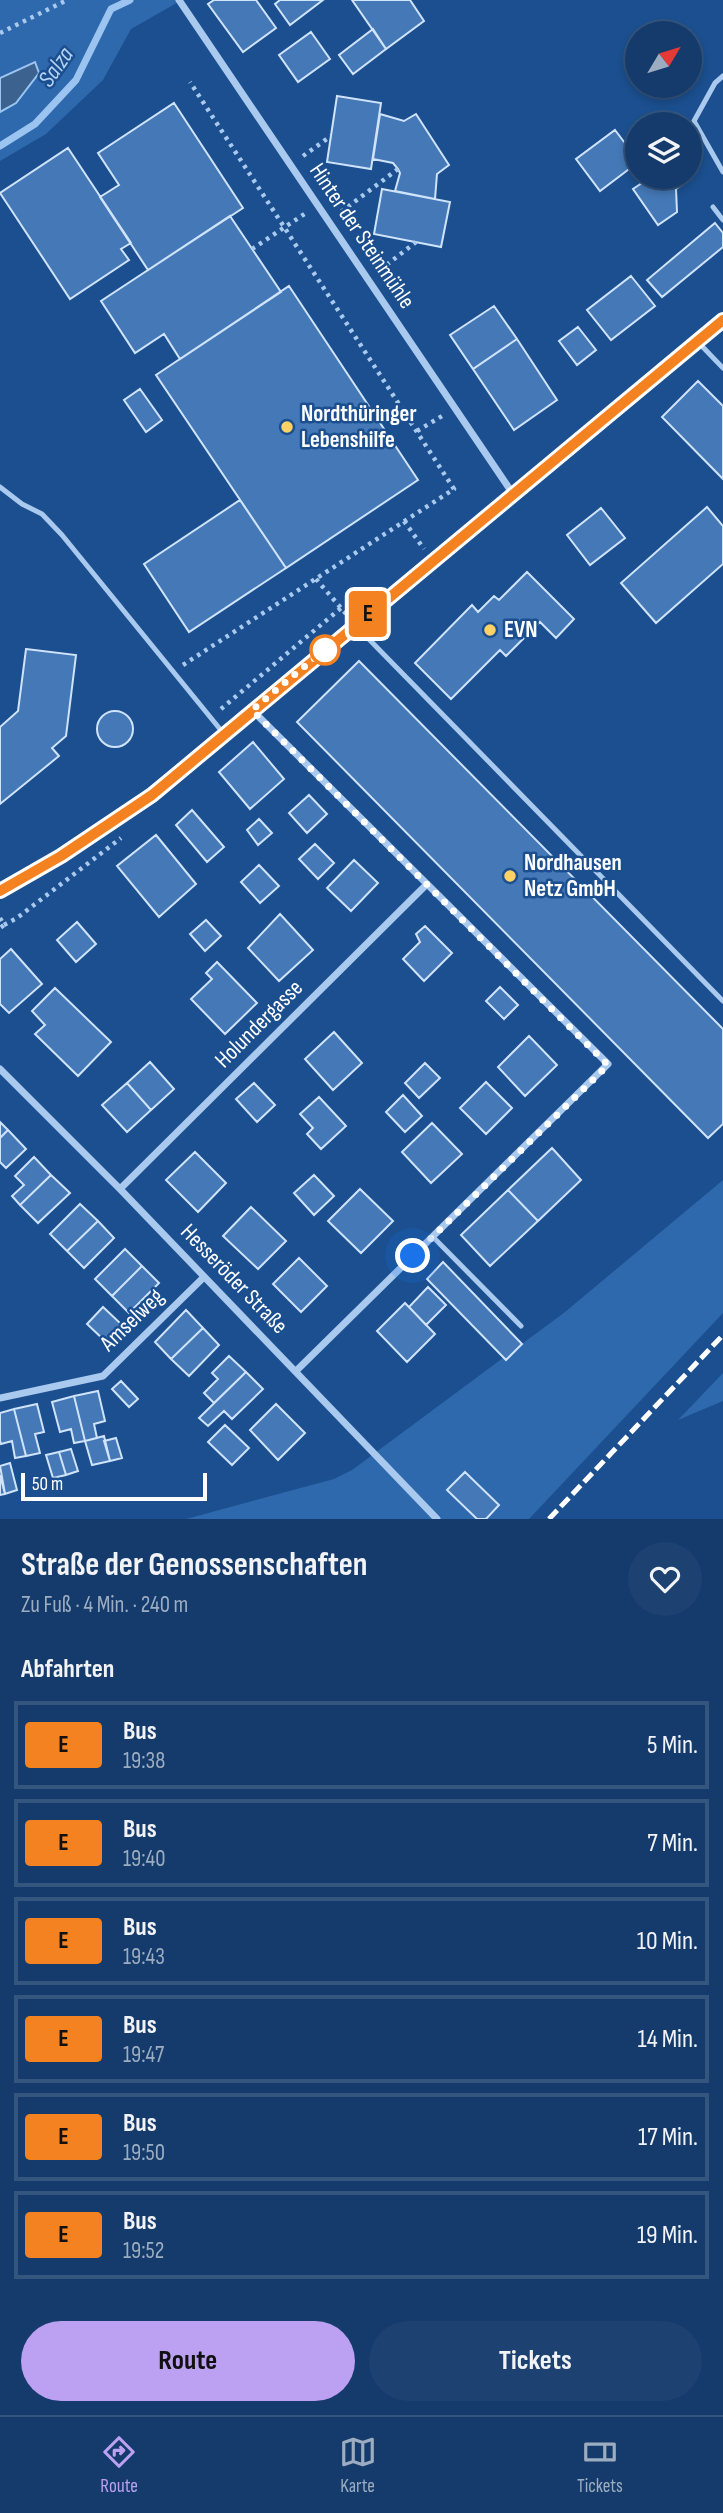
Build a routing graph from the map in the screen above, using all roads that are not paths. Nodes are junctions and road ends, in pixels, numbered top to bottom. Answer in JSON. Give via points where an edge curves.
{"nodes":[{"id":1,"x":179,"y":0,"type":"edge"},
{"id":2,"x":723,"y":76,"type":"edge"},
{"id":3,"x":723,"y":172,"type":"edge"},
{"id":4,"x":713,"y":207,"type":"dead end"},
{"id":5,"x":723,"y":220,"type":"edge"},
{"id":6,"x":723,"y":320,"type":"edge"},
{"id":7,"x":697,"y":341,"type":"junction"},
{"id":8,"x":723,"y":368,"type":"edge"},
{"id":9,"x":0,"y":487,"type":"edge"},
{"id":10,"x":513,"y":494,"type":"junction"},
{"id":11,"x":355,"y":625,"type":"junction"},
{"id":12,"x":252,"y":710,"type":"junction"},
{"id":13,"x":224,"y":734,"type":"junction"},
{"id":14,"x":426,"y":885,"type":"junction"},
{"id":15,"x":0,"y":891,"type":"edge"},
{"id":16,"x":723,"y":1001,"type":"edge"},
{"id":17,"x":0,"y":1069,"type":"edge"},
{"id":18,"x":120,"y":1189,"type":"junction"},
{"id":19,"x":433,"y":1237,"type":"junction"},
{"id":20,"x":204,"y":1277,"type":"junction"},
{"id":21,"x":521,"y":1326,"type":"dead end"},
{"id":22,"x":296,"y":1371,"type":"junction"},
{"id":23,"x":0,"y":1398,"type":"edge"},
{"id":24,"x":437,"y":1519,"type":"edge"}],
"edges":[{"from":1,"to":10,"type":"street","name":"Hinter der Steinmühle"},
{"from":2,"to":3,"type":"lane","via":[[694,121]]},
{"from":4,"to":5,"type":"lane"},
{"from":6,"to":7,"type":"street"},
{"from":7,"to":8,"type":"lane"},
{"from":7,"to":10,"type":"street"},
{"from":9,"to":13,"type":"lane","via":[[42,514],[62,535]]},
{"from":10,"to":11,"type":"street"},
{"from":11,"to":12,"type":"street"},
{"from":11,"to":16,"type":"lane"},
{"from":12,"to":13,"type":"street"},
{"from":12,"to":14,"type":"street"},
{"from":13,"to":15,"type":"street","via":[[152,795]]},
{"from":14,"to":18,"type":"street","name":"Holundergasse"},
{"from":14,"to":19,"type":"street","via":[[608,1065]]},
{"from":17,"to":18,"type":"street","name":"Hesseröder Straße"},
{"from":18,"to":20,"type":"street","name":"Hesseröder Straße"},
{"from":19,"to":21,"type":"lane"},
{"from":19,"to":22,"type":"street"},
{"from":20,"to":22,"type":"street","name":"Hesseröder Straße"},
{"from":20,"to":23,"type":"street","name":"Amselweg","via":[[103,1376]]},
{"from":22,"to":24,"type":"street","name":"Hesseröder Straße"}]}
